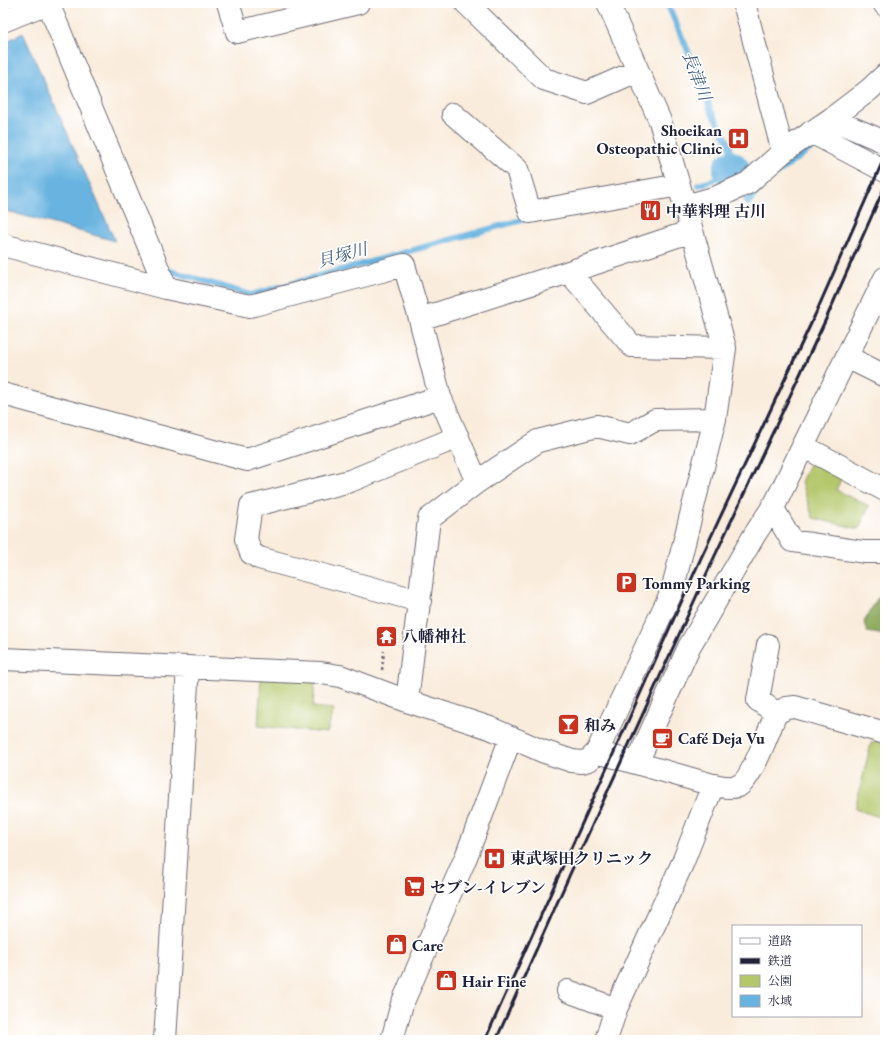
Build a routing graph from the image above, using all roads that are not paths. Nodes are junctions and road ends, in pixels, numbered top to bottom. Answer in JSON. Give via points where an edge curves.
{"nodes":[{"id":1,"x":48,"y":3,"type":"edge"},
{"id":2,"x":228,"y":3,"type":"edge"},
{"id":3,"x":358,"y":3,"type":"edge"},
{"id":4,"x":466,"y":3,"type":"edge"},
{"id":5,"x":608,"y":3,"type":"edge"},
{"id":6,"x":744,"y":3,"type":"edge"},
{"id":7,"x":3,"y":21,"type":"edge"},
{"id":8,"x":637,"y":70,"type":"junction"},
{"id":9,"x":885,"y":75,"type":"edge"},
{"id":10,"x":453,"y":114,"type":"dead end"},
{"id":11,"x":831,"y":119,"type":"junction"},
{"id":12,"x":811,"y":132,"type":"junction"},
{"id":13,"x":885,"y":142,"type":"edge"},
{"id":14,"x":782,"y":152,"type":"junction"},
{"id":15,"x":885,"y":171,"type":"edge"},
{"id":16,"x":679,"y":185,"type":"junction"},
{"id":17,"x":686,"y":206,"type":"junction"},
{"id":18,"x":692,"y":231,"type":"junction"},
{"id":19,"x":3,"y":245,"type":"edge"},
{"id":20,"x":570,"y":272,"type":"junction"},
{"id":21,"x":885,"y":278,"type":"edge"},
{"id":22,"x":166,"y":288,"type":"junction"},
{"id":23,"x":420,"y":319,"type":"junction"},
{"id":24,"x":725,"y":348,"type":"junction"},
{"id":25,"x":847,"y":357,"type":"junction"},
{"id":26,"x":885,"y":376,"type":"edge"},
{"id":27,"x":3,"y":394,"type":"edge"},
{"id":28,"x":440,"y":397,"type":"junction"},
{"id":29,"x":715,"y":419,"type":"junction"},
{"id":30,"x":458,"y":437,"type":"junction"},
{"id":31,"x":804,"y":446,"type":"junction"},
{"id":32,"x":477,"y":482,"type":"junction"},
{"id":33,"x":885,"y":490,"type":"edge"},
{"id":34,"x":772,"y":507,"type":"junction"},
{"id":35,"x":885,"y":552,"type":"edge"},
{"id":36,"x":420,"y":601,"type":"junction"},
{"id":37,"x":768,"y":645,"type":"dead end"},
{"id":38,"x":3,"y":658,"type":"edge"},
{"id":39,"x":188,"y":667,"type":"junction"},
{"id":40,"x":407,"y":701,"type":"junction"},
{"id":41,"x":776,"y":713,"type":"junction"},
{"id":42,"x":885,"y":733,"type":"edge"},
{"id":43,"x":511,"y":737,"type":"junction"},
{"id":44,"x":596,"y":752,"type":"junction"},
{"id":45,"x":637,"y":763,"type":"junction"},
{"id":46,"x":713,"y":786,"type":"junction"},
{"id":47,"x":568,"y":991,"type":"dead end"},
{"id":48,"x":616,"y":1009,"type":"junction"},
{"id":49,"x":165,"y":1040,"type":"edge"},
{"id":50,"x":392,"y":1040,"type":"edge"},
{"id":51,"x":606,"y":1040,"type":"edge"}],
"edges":[{"from":1,"to":7,"type":"street"},
{"from":1,"to":22,"type":"street"},
{"from":2,"to":3,"type":"street","via":[[237,32]]},
{"from":4,"to":8,"type":"street","via":[[544,79],[587,93]]},
{"from":5,"to":8,"type":"street"},
{"from":6,"to":14,"type":"street"},
{"from":8,"to":16,"type":"street","via":[[660,121]]},
{"from":9,"to":11,"type":"street"},
{"from":10,"to":16,"type":"street","via":[[517,169],[530,212]]},
{"from":11,"to":12,"type":"street"},
{"from":11,"to":13,"type":"street"},
{"from":12,"to":14,"type":"street"},
{"from":12,"to":15,"type":"street"},
{"from":14,"to":17,"type":"street","via":[[748,184]]},
{"from":16,"to":17,"type":"street"},
{"from":17,"to":18,"type":"street"},
{"from":18,"to":20,"type":"street"},
{"from":18,"to":24,"type":"street"},
{"from":19,"to":22,"type":"street"},
{"from":20,"to":23,"type":"street"},
{"from":20,"to":24,"type":"street","via":[[632,346]]},
{"from":21,"to":25,"type":"street"},
{"from":22,"to":23,"type":"street","via":[[250,306],[404,265]]},
{"from":23,"to":28,"type":"street"},
{"from":24,"to":29,"type":"street"},
{"from":25,"to":26,"type":"street"},
{"from":25,"to":31,"type":"street"},
{"from":27,"to":28,"type":"street","via":[[247,460]]},
{"from":28,"to":30,"type":"street"},
{"from":29,"to":32,"type":"street","via":[[655,420],[630,434],[597,426],[538,440]]},
{"from":29,"to":44,"type":"street","via":[[672,591]]},
{"from":30,"to":32,"type":"street"},
{"from":30,"to":36,"type":"street","via":[[350,481],[252,506],[246,539],[251,553],[259,558]]},
{"from":31,"to":33,"type":"street"},
{"from":31,"to":34,"type":"street"},
{"from":32,"to":36,"type":"street","via":[[429,519]]},
{"from":34,"to":35,"type":"street","via":[[792,541],[864,552]]},
{"from":34,"to":45,"type":"street","via":[[689,648]]},
{"from":36,"to":40,"type":"street"},
{"from":37,"to":41,"type":"street","via":[[758,700]]},
{"from":38,"to":39,"type":"street"},
{"from":39,"to":40,"type":"street","via":[[321,673],[340,676]]},
{"from":39,"to":49,"type":"street"},
{"from":40,"to":43,"type":"street"},
{"from":41,"to":42,"type":"street","via":[[795,707]]},
{"from":41,"to":46,"type":"street","via":[[751,771],[744,781],[738,786]]},
{"from":43,"to":44,"type":"street","via":[[542,752],[572,761],[589,760]]},
{"from":43,"to":50,"type":"street","via":[[466,857],[402,1004]]},
{"from":44,"to":45,"type":"street"},
{"from":45,"to":46,"type":"street"},
{"from":46,"to":48,"type":"street","via":[[683,862]]},
{"from":47,"to":48,"type":"street"},
{"from":48,"to":51,"type":"street"}]}
